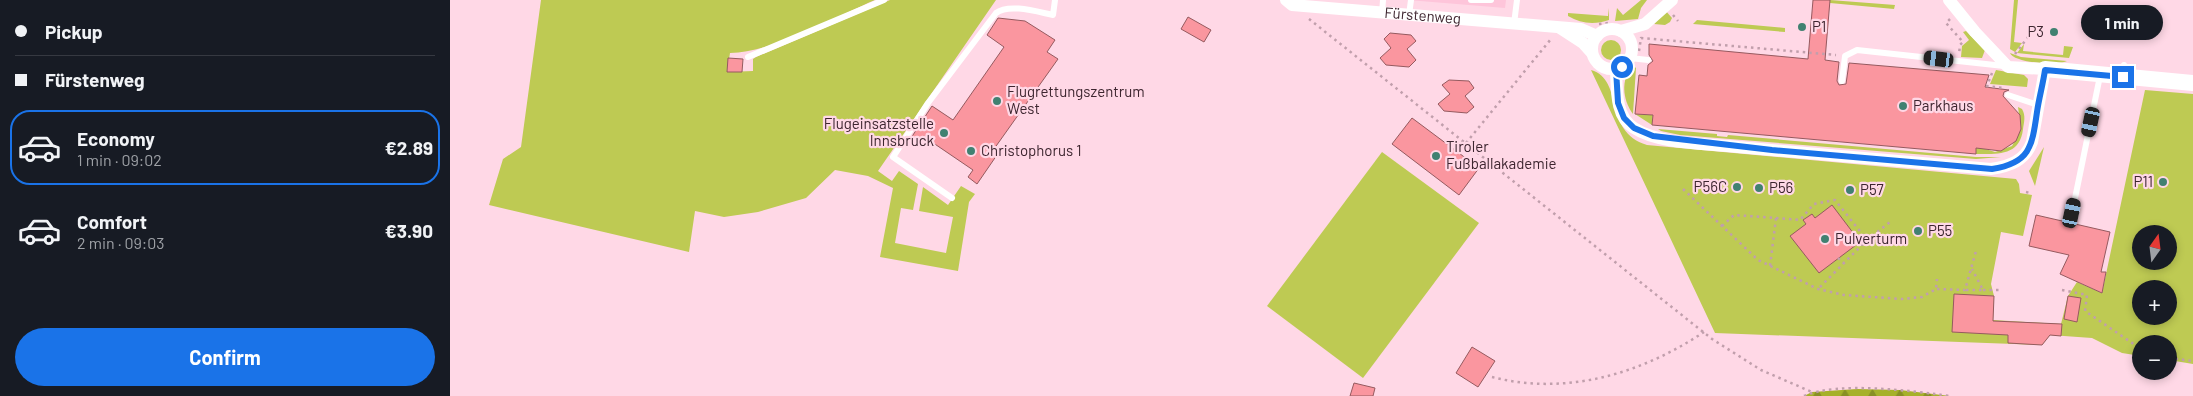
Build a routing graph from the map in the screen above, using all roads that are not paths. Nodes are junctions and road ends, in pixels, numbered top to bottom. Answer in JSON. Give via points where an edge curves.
{"nodes":[{"id":1,"x":884,"y":0,"type":"edge"},
{"id":2,"x":1055,"y":0,"type":"edge"},
{"id":3,"x":1383,"y":0,"type":"edge"},
{"id":4,"x":1411,"y":0,"type":"edge"},
{"id":5,"x":1471,"y":0,"type":"edge"},
{"id":6,"x":1491,"y":0,"type":"edge"},
{"id":7,"x":1517,"y":0,"type":"edge"},
{"id":8,"x":1672,"y":0,"type":"edge"},
{"id":9,"x":1949,"y":0,"type":"edge"},
{"id":10,"x":1289,"y":3,"type":"edge"},
{"id":11,"x":1382,"y":14,"type":"junction"},
{"id":12,"x":1409,"y":16,"type":"junction"},
{"id":13,"x":1514,"y":25,"type":"junction"},
{"id":14,"x":1560,"y":28,"type":"junction"},
{"id":15,"x":1621,"y":31,"type":"junction"},
{"id":16,"x":1597,"y":36,"type":"junction"},
{"id":17,"x":1592,"y":53,"type":"junction"},
{"id":18,"x":748,"y":57,"type":"dead end"},
{"id":19,"x":1635,"y":57,"type":"junction"},
{"id":20,"x":1648,"y":60,"type":"dead end"},
{"id":21,"x":2008,"y":67,"type":"junction"},
{"id":22,"x":1616,"y":69,"type":"junction"},
{"id":23,"x":2045,"y":70,"type":"junction"},
{"id":24,"x":2101,"y":75,"type":"junction"},
{"id":25,"x":1842,"y":81,"type":"dead end"},
{"id":26,"x":2193,"y":83,"type":"edge"},
{"id":27,"x":2008,"y":95,"type":"dead end"},
{"id":28,"x":2038,"y":104,"type":"junction"},
{"id":29,"x":952,"y":198,"type":"dead end"},
{"id":30,"x":2072,"y":213,"type":"dead end"}],
"edges":[{"from":1,"to":18,"type":"lane"},
{"from":2,"to":29,"type":"lane","via":[[1053,14],[1009,8],[996,12],[928,103],[893,157]]},
{"from":3,"to":11,"type":"lane"},
{"from":4,"to":12,"type":"lane"},
{"from":5,"to":6,"type":"lane"},
{"from":7,"to":13,"type":"lane"},
{"from":8,"to":15,"type":"street","via":[[1645,24]]},
{"from":9,"to":21,"type":"street"},
{"from":10,"to":11,"type":"street","name":"Fürstenweg"},
{"from":11,"to":12,"type":"street","name":"Fürstenweg"},
{"from":12,"to":13,"type":"street","name":"Fürstenweg"},
{"from":13,"to":14,"type":"street","name":"Fürstenweg"},
{"from":14,"to":16,"type":"street","name":"Fürstenweg","via":[[1580,29]]},
{"from":14,"to":17,"type":"street","name":"Fürstenweg"},
{"from":15,"to":16,"type":"street","via":[[1607,30]]},
{"from":15,"to":19,"type":"street","via":[[1630,39]]},
{"from":16,"to":17,"type":"street"},
{"from":17,"to":22,"type":"street","via":[[1603,68]]},
{"from":19,"to":20,"type":"lane"},
{"from":19,"to":22,"type":"street"},
{"from":21,"to":23,"type":"street"},
{"from":21,"to":25,"type":"lane","via":[[1857,50],[1846,56]]},
{"from":22,"to":28,"type":"street","via":[[1618,103],[1624,118],[1634,128],[1653,136],[1885,161],[1992,169],[2010,165],[2029,150]]},
{"from":23,"to":24,"type":"street"},
{"from":23,"to":28,"type":"street"},
{"from":24,"to":26,"type":"street","via":[[2124,71]]},
{"from":24,"to":30,"type":"lane"},
{"from":27,"to":28,"type":"lane"}]}
